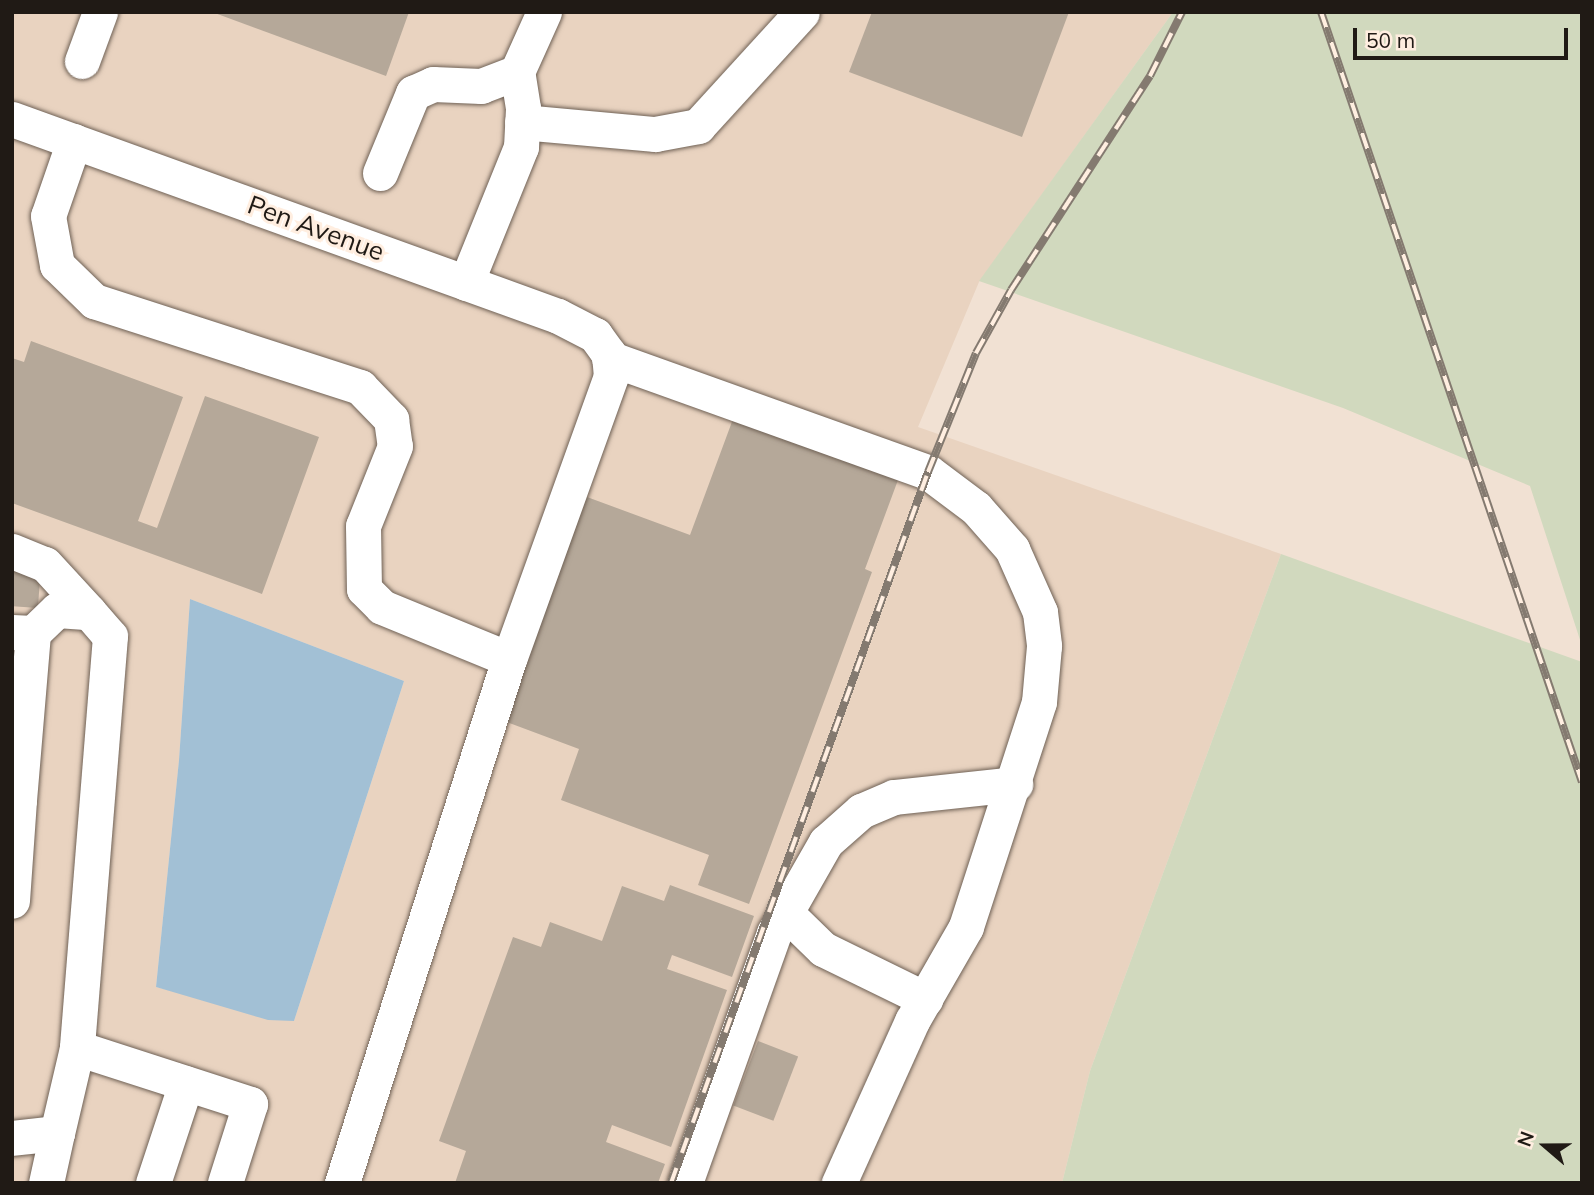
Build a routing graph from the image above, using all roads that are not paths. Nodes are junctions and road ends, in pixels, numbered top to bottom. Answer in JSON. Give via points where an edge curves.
{"nodes":[{"id":1,"x":100,"y":12,"type":"edge"},
{"id":2,"x":802,"y":12,"type":"edge"},
{"id":3,"x":538,"y":14,"type":"edge"},
{"id":4,"x":82,"y":61,"type":"dead end"},
{"id":5,"x":517,"y":72,"type":"junction"},
{"id":6,"x":12,"y":119,"type":"edge"},
{"id":7,"x":522,"y":122,"type":"junction"},
{"id":8,"x":74,"y":141,"type":"junction"},
{"id":9,"x":380,"y":173,"type":"dead end"},
{"id":10,"x":466,"y":283,"type":"junction"},
{"id":11,"x":609,"y":356,"type":"junction"},
{"id":12,"x":12,"y":551,"type":"edge"},
{"id":13,"x":89,"y":612,"type":"junction"},
{"id":14,"x":23,"y":633,"type":"edge"},
{"id":15,"x":509,"y":659,"type":"junction"},
{"id":16,"x":1015,"y":784,"type":"junction"},
{"id":17,"x":16,"y":800,"type":"edge"},
{"id":18,"x":12,"y":901,"type":"edge"},
{"id":19,"x":785,"y":912,"type":"junction"},
{"id":20,"x":925,"y":999,"type":"junction"},
{"id":21,"x":77,"y":1048,"type":"junction"},
{"id":22,"x":186,"y":1083,"type":"junction"},
{"id":23,"x":57,"y":1133,"type":"junction"},
{"id":24,"x":12,"y":1138,"type":"edge"},
{"id":25,"x":46,"y":1183,"type":"edge"},
{"id":26,"x":153,"y":1183,"type":"edge"},
{"id":27,"x":225,"y":1183,"type":"edge"},
{"id":28,"x":342,"y":1183,"type":"edge"},
{"id":29,"x":685,"y":1183,"type":"edge"},
{"id":30,"x":839,"y":1183,"type":"edge"}],
"edges":[{"from":1,"to":4,"type":"street"},
{"from":2,"to":7,"type":"street","via":[[698,126],[655,134]]},
{"from":3,"to":5,"type":"street"},
{"from":5,"to":7,"type":"street"},
{"from":5,"to":9,"type":"street","via":[[481,86],[433,84],[413,93]]},
{"from":6,"to":8,"type":"street","name":"Pen Avenue"},
{"from":7,"to":10,"type":"street","via":[[521,147]]},
{"from":8,"to":10,"type":"street","name":"Pen Avenue"},
{"from":8,"to":15,"type":"street","via":[[48,216],[57,265],[94,301],[360,387],[391,419],[395,446],[363,526],[364,589],[382,607]]},
{"from":10,"to":11,"type":"street","name":"Pen Avenue","via":[[595,335]]},
{"from":11,"to":15,"type":"street","via":[[611,376]]},
{"from":11,"to":16,"type":"street","via":[[928,472],[976,508],[1012,549],[1040,612],[1044,646],[1039,702]]},
{"from":12,"to":13,"type":"street","via":[[45,564]]},
{"from":13,"to":14,"type":"street","via":[[57,610]]},
{"from":13,"to":21,"type":"street","via":[[110,636]]},
{"from":14,"to":17,"type":"street"},
{"from":15,"to":28,"type":"street"},
{"from":16,"to":19,"type":"street","via":[[894,797],[861,811],[826,842]]},
{"from":16,"to":20,"type":"street","via":[[966,927]]},
{"from":17,"to":18,"type":"street"},
{"from":19,"to":20,"type":"street","via":[[823,949]]},
{"from":19,"to":29,"type":"street"},
{"from":20,"to":30,"type":"street"},
{"from":21,"to":22,"type":"street"},
{"from":21,"to":23,"type":"street"},
{"from":22,"to":26,"type":"street"},
{"from":22,"to":27,"type":"street","via":[[250,1104]]},
{"from":23,"to":24,"type":"street"},
{"from":23,"to":25,"type":"street"}]}
